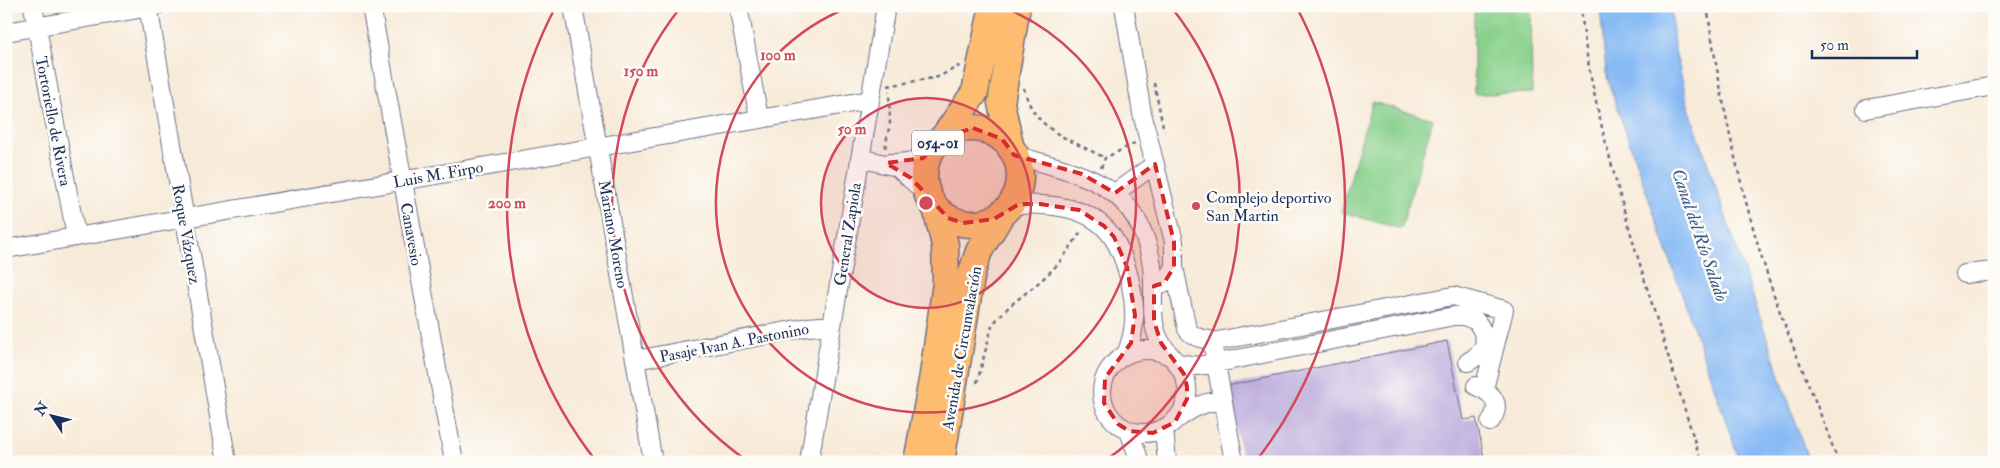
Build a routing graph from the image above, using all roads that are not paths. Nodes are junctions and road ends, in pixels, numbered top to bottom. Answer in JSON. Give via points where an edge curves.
{"nodes":[{"id":1,"x":33,"y":6,"type":"edge"},
{"id":2,"x":371,"y":6,"type":"edge"},
{"id":3,"x":573,"y":6,"type":"edge"},
{"id":4,"x":738,"y":6,"type":"edge"},
{"id":5,"x":886,"y":6,"type":"edge"},
{"id":6,"x":993,"y":6,"type":"edge"},
{"id":7,"x":1017,"y":6,"type":"edge"},
{"id":8,"x":1124,"y":6,"type":"edge"},
{"id":9,"x":150,"y":7,"type":"edge"},
{"id":10,"x":36,"y":27,"type":"junction"},
{"id":11,"x":6,"y":32,"type":"edge"},
{"id":12,"x":1994,"y":86,"type":"edge"},
{"id":13,"x":870,"y":100,"type":"junction"},
{"id":14,"x":1866,"y":108,"type":"dead end"},
{"id":15,"x":759,"y":118,"type":"junction"},
{"id":16,"x":938,"y":144,"type":"junction"},
{"id":17,"x":598,"y":146,"type":"junction"},
{"id":18,"x":1013,"y":152,"type":"junction"},
{"id":19,"x":860,"y":158,"type":"junction"},
{"id":20,"x":886,"y":163,"type":"junction"},
{"id":21,"x":1155,"y":164,"type":"junction"},
{"id":22,"x":402,"y":181,"type":"junction"},
{"id":23,"x":1115,"y":193,"type":"junction"},
{"id":24,"x":932,"y":201,"type":"junction"},
{"id":25,"x":1006,"y":210,"type":"junction"},
{"id":26,"x":184,"y":218,"type":"junction"},
{"id":27,"x":76,"y":236,"type":"junction"},
{"id":28,"x":6,"y":249,"type":"edge"},
{"id":29,"x":1174,"y":267,"type":"junction"},
{"id":30,"x":1994,"y":271,"type":"edge"},
{"id":31,"x":1965,"y":274,"type":"dead end"},
{"id":32,"x":1154,"y":286,"type":"junction"},
{"id":33,"x":832,"y":325,"type":"junction"},
{"id":34,"x":1214,"y":341,"type":"junction"},
{"id":35,"x":1126,"y":354,"type":"junction"},
{"id":36,"x":1173,"y":359,"type":"junction"},
{"id":37,"x":636,"y":360,"type":"junction"},
{"id":38,"x":1468,"y":362,"type":"dead end"},
{"id":39,"x":1217,"y":364,"type":"junction"},
{"id":40,"x":1223,"y":400,"type":"junction"},
{"id":41,"x":1490,"y":422,"type":"dead end"},
{"id":42,"x":1169,"y":425,"type":"junction"},
{"id":43,"x":1129,"y":431,"type":"junction"},
{"id":44,"x":227,"y":462,"type":"edge"},
{"id":45,"x":454,"y":462,"type":"edge"},
{"id":46,"x":653,"y":462,"type":"edge"},
{"id":47,"x":809,"y":462,"type":"edge"},
{"id":48,"x":917,"y":462,"type":"edge"},
{"id":49,"x":941,"y":462,"type":"edge"},
{"id":50,"x":1140,"y":462,"type":"edge"},
{"id":51,"x":1167,"y":462,"type":"edge"},
{"id":52,"x":1234,"y":462,"type":"edge"}],
"edges":[{"from":1,"to":10,"type":"street","name":"Tortoriello de Rivera"},
{"from":2,"to":22,"type":"street","name":"Canavesio"},
{"from":3,"to":17,"type":"street","name":"Mariano Moreno"},
{"from":4,"to":15,"type":"street"},
{"from":5,"to":13,"type":"street","name":"General Zapiola"},
{"from":6,"to":16,"type":"highway","name":"Avenida de Circunvalación","number":"054-01","via":[[975,92],[964,112]]},
{"from":7,"to":18,"type":"highway","name":"Avenida de Circunvalación","via":[[1001,103]]},
{"from":8,"to":21,"type":"street","via":[[1156,134]]},
{"from":9,"to":10,"type":"street"},
{"from":9,"to":26,"type":"street","name":"Roque Vázquez"},
{"from":10,"to":11,"type":"street"},
{"from":10,"to":27,"type":"street","name":"Tortoriello de Rivera"},
{"from":12,"to":14,"type":"street"},
{"from":13,"to":15,"type":"street","name":"Luis M. Firpo"},
{"from":13,"to":19,"type":"street","name":"General Zapiola"},
{"from":15,"to":17,"type":"street","name":"Luis M. Firpo"},
{"from":16,"to":18,"type":"highway","number":"054-01","via":[[957,130],[973,128],[988,131],[1002,139]]},
{"from":16,"to":20,"type":"street","via":[[923,158]]},
{"from":16,"to":24,"type":"highway","name":"Avenida de Circunvalación","number":"054-01","via":[[926,164],[924,179]]},
{"from":17,"to":22,"type":"street","name":"Luis M. Firpo"},
{"from":17,"to":37,"type":"street","name":"Mariano Moreno"},
{"from":18,"to":23,"type":"street","via":[[1098,182]]},
{"from":18,"to":25,"type":"highway","name":"Avenida de Circunvalación","via":[[1019,165],[1020,181]]},
{"from":19,"to":20,"type":"street"},
{"from":19,"to":33,"type":"street","name":"General Zapiola"},
{"from":20,"to":24,"type":"street","via":[[897,167]]},
{"from":21,"to":23,"type":"street"},
{"from":21,"to":29,"type":"street","via":[[1174,242]]},
{"from":22,"to":26,"type":"street","name":"Luis M. Firpo"},
{"from":22,"to":45,"type":"street","name":"Canavesio"},
{"from":23,"to":32,"type":"street","via":[[1146,238]]},
{"from":24,"to":25,"type":"highway","via":[[948,218],[963,223],[978,224],[994,219]]},
{"from":24,"to":48,"type":"highway","name":"Avenida de Circunvalación","number":"054-01","via":[[945,245],[946,283]]},
{"from":25,"to":35,"type":"street","via":[[1019,204],[1079,210],[1114,237],[1127,267],[1135,315]]},
{"from":25,"to":49,"type":"highway","name":"Avenida de Circunvalación","via":[[979,251],[972,272]]},
{"from":26,"to":27,"type":"street","name":"Luis M. Firpo"},
{"from":26,"to":44,"type":"street","name":"Roque Vázquez"},
{"from":27,"to":28,"type":"street","name":"Luis M. Firpo"},
{"from":29,"to":32,"type":"street","via":[[1164,283]]},
{"from":29,"to":34,"type":"street","via":[[1187,330],[1196,337]]},
{"from":30,"to":31,"type":"street"},
{"from":32,"to":36,"type":"street","via":[[1156,331]]},
{"from":33,"to":37,"type":"street","name":"Pasaje Ivan A. Pastonino"},
{"from":33,"to":47,"type":"street","name":"General Zapiola"},
{"from":34,"to":39,"type":"street"},
{"from":34,"to":41,"type":"street","via":[[1453,296],[1504,310],[1480,387],[1494,397],[1497,405]]},
{"from":35,"to":36,"type":"street","via":[[1143,348],[1156,350]]},
{"from":35,"to":43,"type":"street","via":[[1110,366],[1102,390],[1109,415]]},
{"from":36,"to":39,"type":"street","via":[[1196,366]]},
{"from":36,"to":42,"type":"street","via":[[1184,374],[1188,387],[1182,411]]},
{"from":37,"to":46,"type":"street","name":"Mariano Moreno"},
{"from":38,"to":39,"type":"street","via":[[1479,356],[1485,337],[1476,321],[1454,316]]},
{"from":39,"to":40,"type":"street"},
{"from":40,"to":42,"type":"street","via":[[1191,409]]},
{"from":40,"to":52,"type":"street"},
{"from":42,"to":43,"type":"street","via":[[1153,433]]},
{"from":42,"to":51,"type":"street"},
{"from":43,"to":50,"type":"street"}]}
